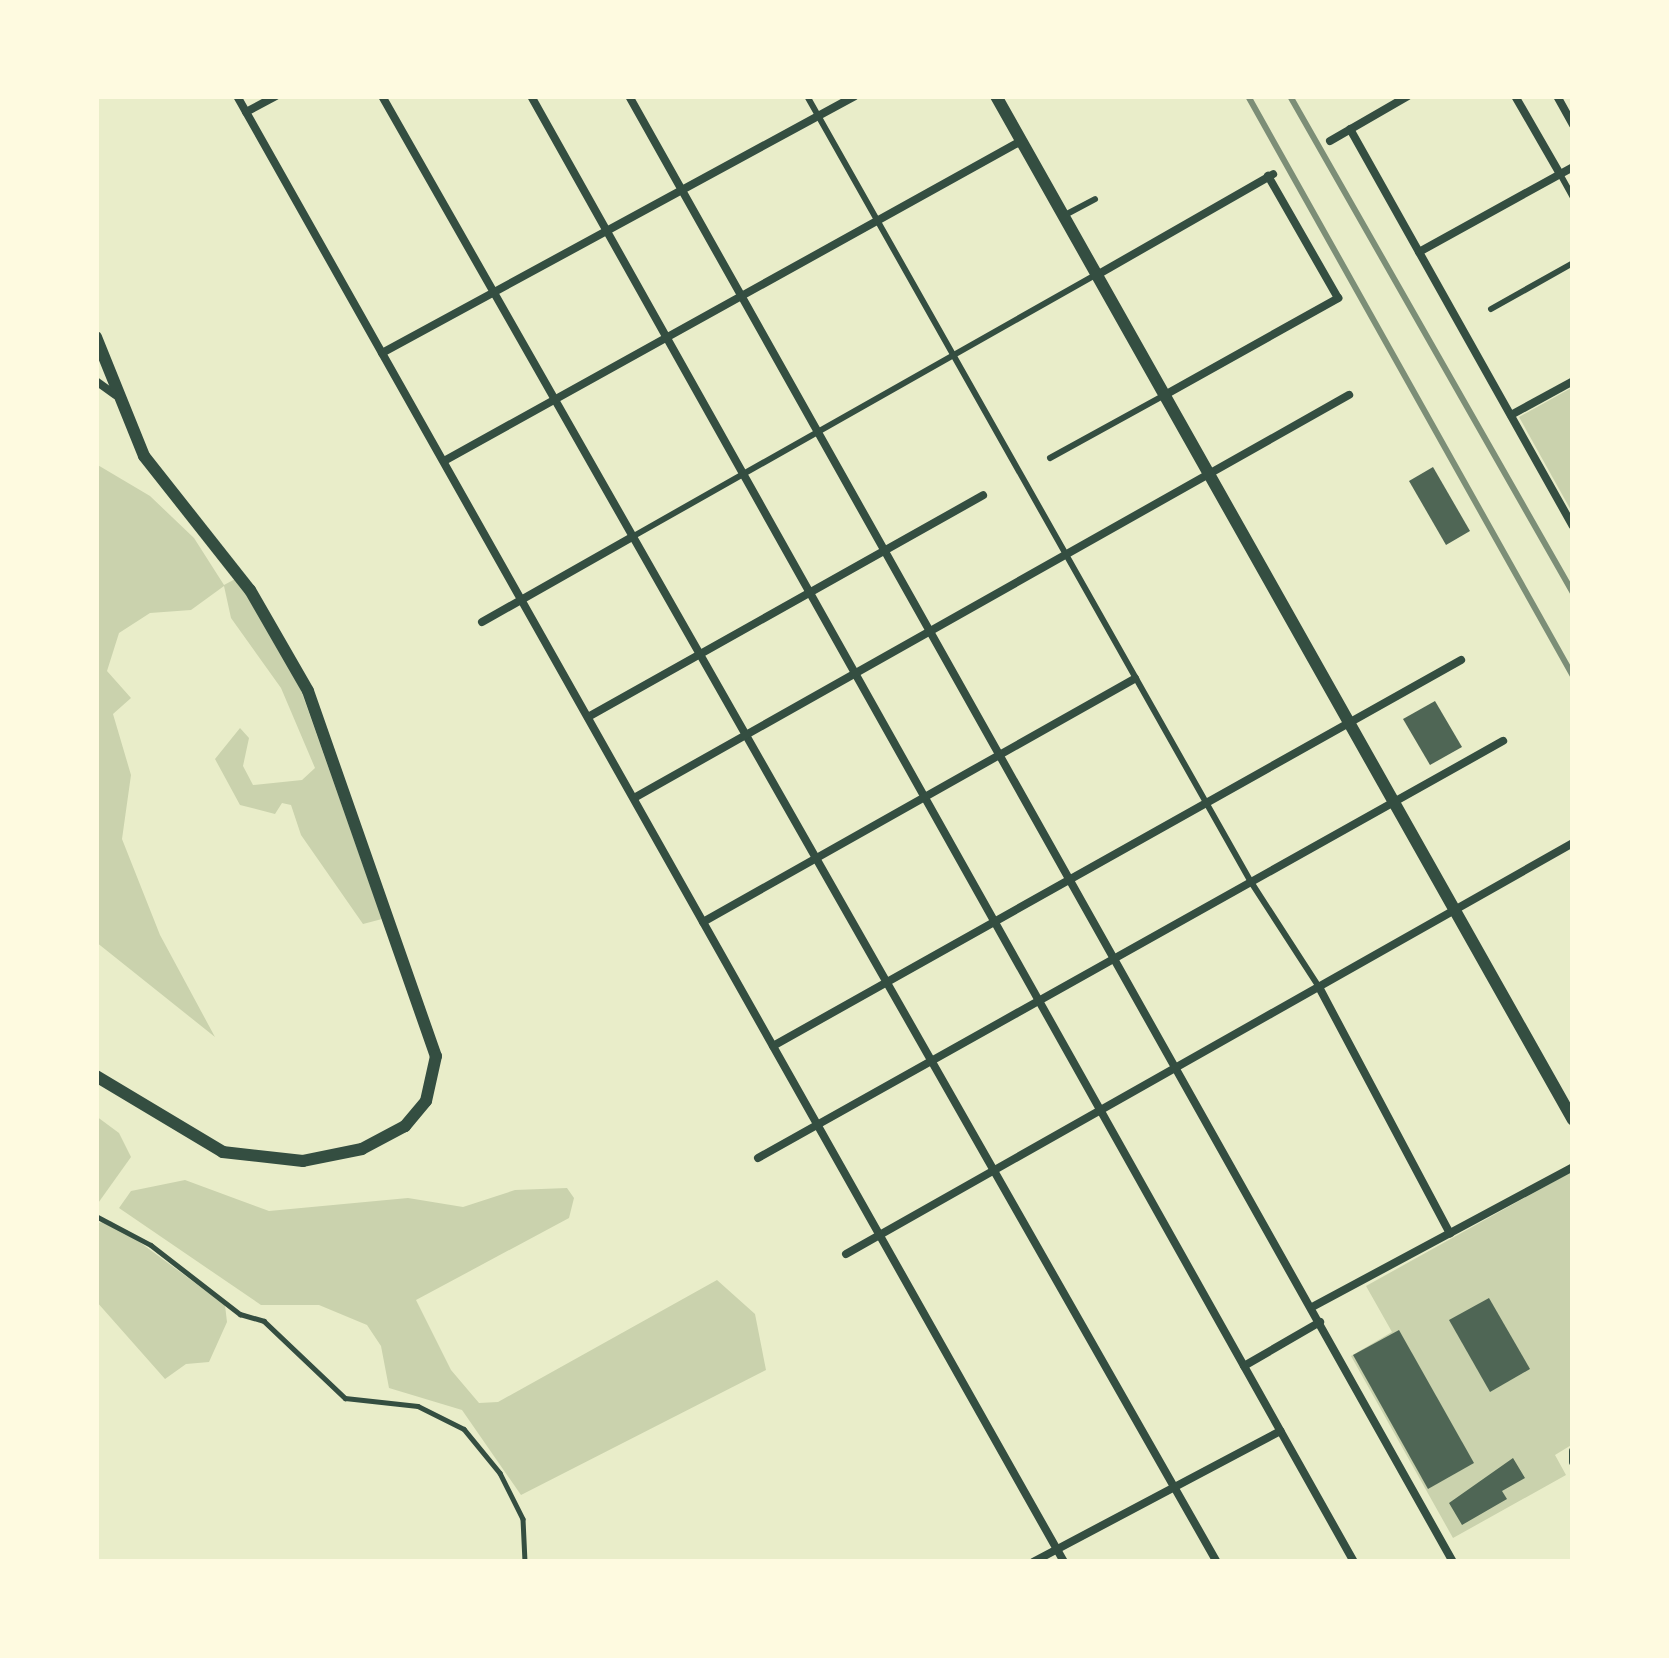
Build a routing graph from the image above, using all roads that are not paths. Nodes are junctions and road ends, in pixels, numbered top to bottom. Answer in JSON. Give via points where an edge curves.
{"nodes":[{"id":1,"x":237,"y":96,"type":"edge"},
{"id":2,"x":276,"y":96,"type":"edge"},
{"id":3,"x":382,"y":96,"type":"edge"},
{"id":4,"x":531,"y":96,"type":"edge"},
{"id":5,"x":628,"y":96,"type":"edge"},
{"id":6,"x":807,"y":96,"type":"edge"},
{"id":7,"x":855,"y":96,"type":"edge"},
{"id":8,"x":996,"y":96,"type":"edge"},
{"id":9,"x":1408,"y":96,"type":"edge"},
{"id":10,"x":1515,"y":96,"type":"edge"},
{"id":11,"x":1557,"y":96,"type":"edge"},
{"id":12,"x":246,"y":112,"type":"junction"},
{"id":13,"x":818,"y":116,"type":"junction"},
{"id":14,"x":1573,"y":125,"type":"edge"},
{"id":15,"x":1350,"y":129,"type":"junction"},
{"id":16,"x":1021,"y":141,"type":"junction"},
{"id":17,"x":1330,"y":141,"type":"dead end"},
{"id":18,"x":1573,"y":167,"type":"edge"},
{"id":19,"x":1560,"y":174,"type":"junction"},
{"id":20,"x":682,"y":190,"type":"junction"},
{"id":21,"x":1573,"y":197,"type":"edge"},
{"id":22,"x":1095,"y":199,"type":"dead end"},
{"id":23,"x":1062,"y":217,"type":"junction"},
{"id":24,"x":877,"y":220,"type":"junction"},
{"id":25,"x":607,"y":231,"type":"junction"},
{"id":26,"x":1419,"y":252,"type":"junction"},
{"id":27,"x":1573,"y":263,"type":"edge"},
{"id":28,"x":1095,"y":275,"type":"junction"},
{"id":29,"x":494,"y":293,"type":"junction"},
{"id":30,"x":742,"y":296,"type":"junction"},
{"id":31,"x":1491,"y":309,"type":"dead end"},
{"id":32,"x":96,"y":337,"type":"edge"},
{"id":33,"x":666,"y":337,"type":"junction"},
{"id":34,"x":382,"y":353,"type":"junction"},
{"id":35,"x":952,"y":355,"type":"junction"},
{"id":36,"x":96,"y":381,"type":"edge"},
{"id":37,"x":1573,"y":381,"type":"edge"},
{"id":38,"x":116,"y":395,"type":"junction"},
{"id":39,"x":1349,"y":395,"type":"dead end"},
{"id":40,"x":1163,"y":396,"type":"junction"},
{"id":41,"x":554,"y":400,"type":"junction"},
{"id":42,"x":1511,"y":415,"type":"junction"},
{"id":43,"x":818,"y":431,"type":"junction"},
{"id":44,"x":1050,"y":458,"type":"dead end"},
{"id":45,"x":443,"y":461,"type":"junction"},
{"id":46,"x":743,"y":474,"type":"junction"},
{"id":47,"x":1208,"y":475,"type":"junction"},
{"id":48,"x":982,"y":495,"type":"dead end"},
{"id":49,"x":1573,"y":526,"type":"edge"},
{"id":50,"x":632,"y":537,"type":"junction"},
{"id":51,"x":885,"y":550,"type":"junction"},
{"id":52,"x":1064,"y":555,"type":"junction"},
{"id":53,"x":810,"y":592,"type":"junction"},
{"id":54,"x":522,"y":600,"type":"junction"},
{"id":55,"x":482,"y":622,"type":"dead end"},
{"id":56,"x":931,"y":630,"type":"junction"},
{"id":57,"x":698,"y":655,"type":"junction"},
{"id":58,"x":1461,"y":660,"type":"dead end"},
{"id":59,"x":855,"y":674,"type":"junction"},
{"id":60,"x":1135,"y":679,"type":"junction"},
{"id":61,"x":588,"y":717,"type":"junction"},
{"id":62,"x":1349,"y":722,"type":"junction"},
{"id":63,"x":745,"y":736,"type":"junction"},
{"id":64,"x":1504,"y":741,"type":"dead end"},
{"id":65,"x":1001,"y":754,"type":"junction"},
{"id":66,"x":925,"y":797,"type":"junction"},
{"id":67,"x":634,"y":798,"type":"junction"},
{"id":68,"x":1394,"y":801,"type":"junction"},
{"id":69,"x":1206,"y":802,"type":"junction"},
{"id":70,"x":1573,"y":843,"type":"edge"},
{"id":71,"x":815,"y":858,"type":"junction"},
{"id":72,"x":1071,"y":878,"type":"junction"},
{"id":73,"x":1251,"y":881,"type":"junction"},
{"id":74,"x":1455,"y":910,"type":"junction"},
{"id":75,"x":994,"y":921,"type":"junction"},
{"id":76,"x":703,"y":922,"type":"junction"},
{"id":77,"x":1116,"y":957,"type":"junction"},
{"id":78,"x":886,"y":982,"type":"junction"},
{"id":79,"x":1320,"y":989,"type":"junction"},
{"id":80,"x":1040,"y":1001,"type":"junction"},
{"id":81,"x":773,"y":1046,"type":"junction"},
{"id":82,"x":932,"y":1062,"type":"junction"},
{"id":83,"x":1178,"y":1067,"type":"junction"},
{"id":84,"x":96,"y":1076,"type":"edge"},
{"id":85,"x":1101,"y":1111,"type":"junction"},
{"id":86,"x":1573,"y":1120,"type":"edge"},
{"id":87,"x":819,"y":1126,"type":"junction"},
{"id":88,"x":758,"y":1158,"type":"dead end"},
{"id":89,"x":1573,"y":1167,"type":"edge"},
{"id":90,"x":994,"y":1169,"type":"junction"},
{"id":91,"x":96,"y":1216,"type":"edge"},
{"id":92,"x":1450,"y":1234,"type":"junction"},
{"id":93,"x":880,"y":1235,"type":"junction"},
{"id":94,"x":846,"y":1254,"type":"dead end"},
{"id":95,"x":1314,"y":1306,"type":"junction"},
{"id":96,"x":1319,"y":1322,"type":"junction"},
{"id":97,"x":1244,"y":1366,"type":"junction"},
{"id":98,"x":1280,"y":1431,"type":"junction"},
{"id":99,"x":1175,"y":1489,"type":"junction"},
{"id":100,"x":1057,"y":1549,"type":"junction"},
{"id":101,"x":525,"y":1562,"type":"edge"},
{"id":102,"x":1033,"y":1562,"type":"edge"},
{"id":103,"x":1064,"y":1562,"type":"edge"},
{"id":104,"x":1217,"y":1562,"type":"edge"},
{"id":105,"x":1354,"y":1562,"type":"edge"},
{"id":106,"x":1453,"y":1562,"type":"edge"}],
"edges":[{"from":1,"to":12,"type":"street"},
{"from":2,"to":12,"type":"street"},
{"from":3,"to":29,"type":"street"},
{"from":4,"to":25,"type":"street"},
{"from":5,"to":20,"type":"street"},
{"from":6,"to":13,"type":"street"},
{"from":7,"to":13,"type":"street"},
{"from":8,"to":16,"type":"main road"},
{"from":9,"to":15,"type":"street"},
{"from":10,"to":19,"type":"street"},
{"from":11,"to":14,"type":"street"},
{"from":12,"to":34,"type":"street"},
{"from":13,"to":20,"type":"street"},
{"from":13,"to":24,"type":"street"},
{"from":15,"to":17,"type":"street"},
{"from":15,"to":26,"type":"street"},
{"from":16,"to":23,"type":"main road"},
{"from":16,"to":24,"type":"street"},
{"from":18,"to":19,"type":"street"},
{"from":19,"to":21,"type":"street"},
{"from":19,"to":26,"type":"street"},
{"from":20,"to":25,"type":"street"},
{"from":20,"to":30,"type":"street"},
{"from":22,"to":23,"type":"street"},
{"from":23,"to":28,"type":"main road"},
{"from":24,"to":30,"type":"street"},
{"from":24,"to":35,"type":"street"},
{"from":25,"to":29,"type":"street"},
{"from":25,"to":33,"type":"street"},
{"from":26,"to":42,"type":"street"},
{"from":27,"to":31,"type":"street"},
{"from":28,"to":35,"type":"street"},
{"from":28,"to":40,"type":"main road"},
{"from":28,"to":40,"type":"street","via":[[1270,175],[1338,298]]},
{"from":29,"to":34,"type":"street"},
{"from":29,"to":41,"type":"street"},
{"from":30,"to":33,"type":"street"},
{"from":30,"to":43,"type":"street"},
{"from":32,"to":38,"type":"main road"},
{"from":33,"to":41,"type":"street"},
{"from":33,"to":46,"type":"street"},
{"from":34,"to":45,"type":"street"},
{"from":35,"to":43,"type":"street"},
{"from":35,"to":52,"type":"street"},
{"from":36,"to":38,"type":"street"},
{"from":37,"to":42,"type":"street"},
{"from":38,"to":84,"type":"main road","via":[[151,467],[250,590],[308,691],[436,1056],[426,1101],[405,1126],[362,1149],[303,1161],[223,1152]]},
{"from":39,"to":47,"type":"street"},
{"from":40,"to":44,"type":"street"},
{"from":40,"to":47,"type":"main road"},
{"from":41,"to":45,"type":"street"},
{"from":41,"to":50,"type":"street"},
{"from":42,"to":49,"type":"street"},
{"from":43,"to":46,"type":"street"},
{"from":43,"to":51,"type":"street"},
{"from":45,"to":54,"type":"street"},
{"from":46,"to":50,"type":"street"},
{"from":46,"to":53,"type":"street"},
{"from":47,"to":52,"type":"street"},
{"from":47,"to":62,"type":"main road"},
{"from":48,"to":51,"type":"street"},
{"from":50,"to":54,"type":"street"},
{"from":50,"to":57,"type":"street"},
{"from":51,"to":53,"type":"street"},
{"from":51,"to":56,"type":"street"},
{"from":52,"to":56,"type":"street"},
{"from":52,"to":60,"type":"street"},
{"from":53,"to":57,"type":"street"},
{"from":53,"to":59,"type":"street"},
{"from":54,"to":55,"type":"street"},
{"from":54,"to":61,"type":"street"},
{"from":56,"to":59,"type":"street"},
{"from":56,"to":65,"type":"street"},
{"from":57,"to":61,"type":"street"},
{"from":57,"to":63,"type":"street"},
{"from":58,"to":62,"type":"street"},
{"from":59,"to":63,"type":"street"},
{"from":59,"to":66,"type":"street"},
{"from":60,"to":65,"type":"street"},
{"from":60,"to":69,"type":"street"},
{"from":61,"to":67,"type":"street"},
{"from":62,"to":68,"type":"main road"},
{"from":62,"to":69,"type":"street"},
{"from":63,"to":67,"type":"street"},
{"from":63,"to":71,"type":"street"},
{"from":64,"to":68,"type":"street"},
{"from":65,"to":66,"type":"street"},
{"from":65,"to":72,"type":"street"},
{"from":66,"to":71,"type":"street"},
{"from":66,"to":75,"type":"street"},
{"from":67,"to":76,"type":"street"},
{"from":68,"to":73,"type":"street"},
{"from":68,"to":74,"type":"main road"},
{"from":69,"to":72,"type":"street"},
{"from":69,"to":73,"type":"street"},
{"from":70,"to":74,"type":"street"},
{"from":71,"to":76,"type":"street"},
{"from":71,"to":78,"type":"street"},
{"from":72,"to":75,"type":"street"},
{"from":72,"to":77,"type":"street"},
{"from":73,"to":77,"type":"street"},
{"from":73,"to":79,"type":"street"},
{"from":74,"to":79,"type":"street"},
{"from":74,"to":86,"type":"main road"},
{"from":75,"to":78,"type":"street"},
{"from":75,"to":80,"type":"street"},
{"from":76,"to":81,"type":"street"},
{"from":77,"to":80,"type":"street"},
{"from":77,"to":83,"type":"street"},
{"from":78,"to":81,"type":"street"},
{"from":78,"to":82,"type":"street"},
{"from":79,"to":83,"type":"street"},
{"from":79,"to":92,"type":"street"},
{"from":80,"to":82,"type":"street"},
{"from":80,"to":85,"type":"street"},
{"from":81,"to":87,"type":"street"},
{"from":82,"to":87,"type":"street"},
{"from":82,"to":90,"type":"street"},
{"from":83,"to":85,"type":"street"},
{"from":83,"to":95,"type":"street"},
{"from":85,"to":90,"type":"street"},
{"from":85,"to":97,"type":"street"},
{"from":87,"to":88,"type":"street"},
{"from":87,"to":93,"type":"street"},
{"from":89,"to":92,"type":"street"},
{"from":90,"to":93,"type":"street"},
{"from":90,"to":99,"type":"street"},
{"from":91,"to":101,"type":"lane","via":[[152,1245],[240,1314],[264,1322],[345,1398],[418,1406],[464,1429],[500,1473],[523,1520]]},
{"from":92,"to":95,"type":"street"},
{"from":93,"to":94,"type":"street"},
{"from":93,"to":100,"type":"street"},
{"from":95,"to":96,"type":"street"},
{"from":96,"to":97,"type":"street"},
{"from":96,"to":106,"type":"street"},
{"from":97,"to":98,"type":"street"},
{"from":98,"to":99,"type":"street"},
{"from":98,"to":105,"type":"street"},
{"from":99,"to":100,"type":"street"},
{"from":99,"to":104,"type":"street"},
{"from":100,"to":102,"type":"street"},
{"from":100,"to":103,"type":"street"}]}
